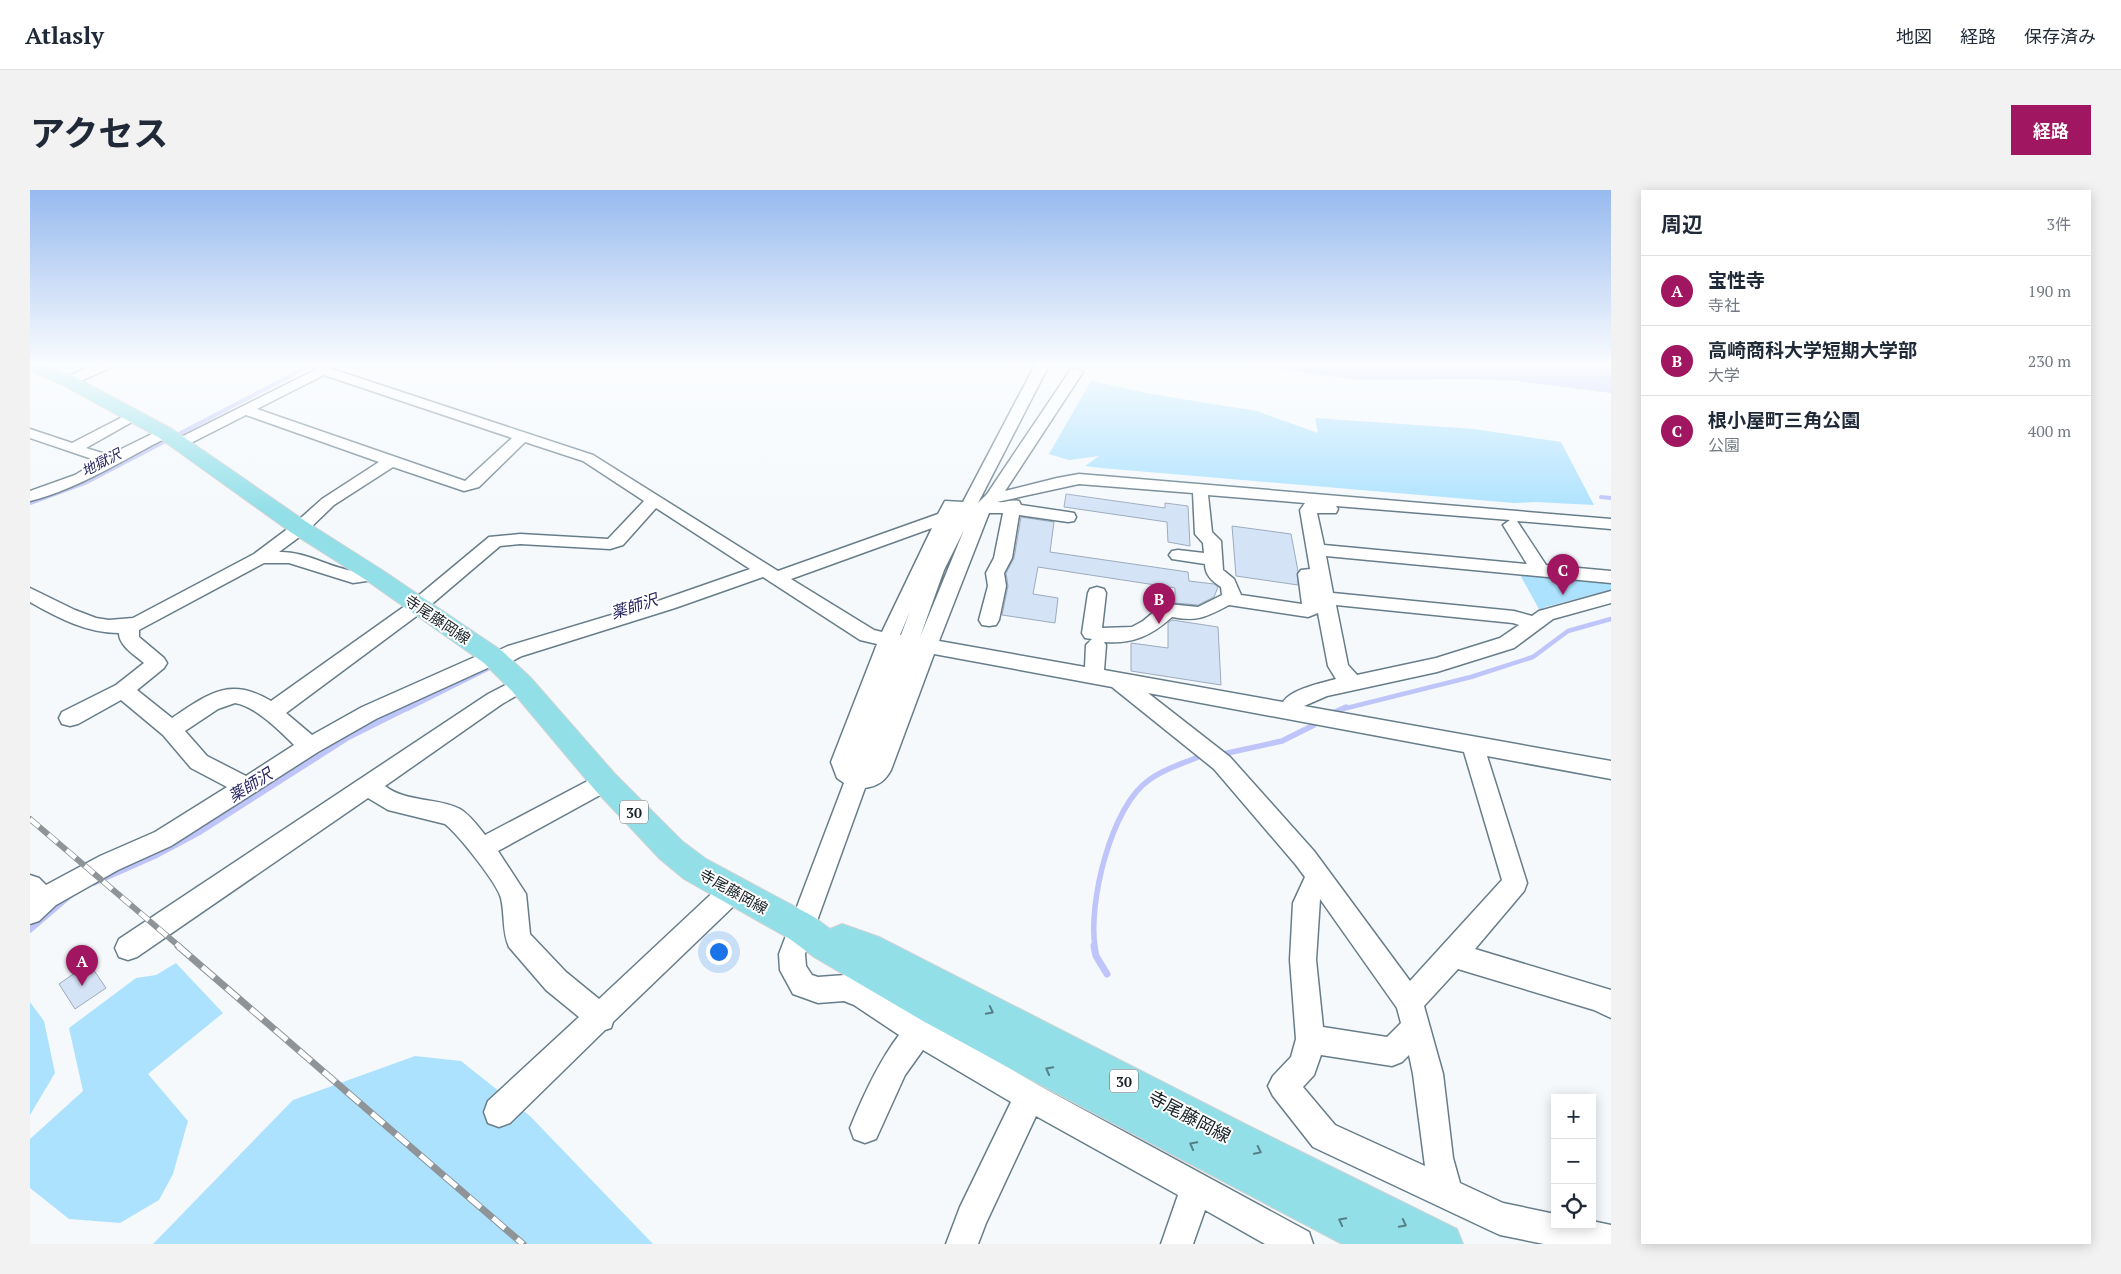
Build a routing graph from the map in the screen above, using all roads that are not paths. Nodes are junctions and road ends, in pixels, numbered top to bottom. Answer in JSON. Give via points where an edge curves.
{"nodes":[{"id":1,"x":235,"y":414,"type":"edge"},
{"id":2,"x":258,"y":414,"type":"edge"},
{"id":3,"x":457,"y":414,"type":"edge"},
{"id":4,"x":1024,"y":414,"type":"edge"},
{"id":5,"x":1050,"y":414,"type":"edge"},
{"id":6,"x":134,"y":415,"type":"joint"},
{"id":7,"x":30,"y":433,"type":"edge"},
{"id":8,"x":523,"y":436,"type":"junction"},
{"id":9,"x":172,"y":438,"type":"junction"},
{"id":10,"x":74,"y":448,"type":"junction"},
{"id":11,"x":111,"y":460,"type":"junction"},
{"id":12,"x":391,"y":461,"type":"junction"},
{"id":13,"x":1200,"y":495,"type":"dead end"},
{"id":14,"x":30,"y":496,"type":"edge"},
{"id":15,"x":655,"y":499,"type":"junction"},
{"id":16,"x":994,"y":506,"type":"junction"},
{"id":17,"x":1296,"y":514,"type":"dead end"},
{"id":18,"x":1068,"y":517,"type":"dead end"},
{"id":19,"x":943,"y":518,"type":"junction"},
{"id":20,"x":1611,"y":524,"type":"edge"},
{"id":21,"x":1512,"y":525,"type":"junction"},
{"id":22,"x":300,"y":528,"type":"junction"},
{"id":23,"x":1611,"y":533,"type":"edge"},
{"id":24,"x":1316,"y":550,"type":"junction"},
{"id":25,"x":1178,"y":554,"type":"dead end"},
{"id":26,"x":260,"y":558,"type":"junction"},
{"id":27,"x":1213,"y":560,"type":"junction"},
{"id":28,"x":1540,"y":570,"type":"junction"},
{"id":29,"x":772,"y":574,"type":"junction"},
{"id":30,"x":374,"y":575,"type":"junction"},
{"id":31,"x":1611,"y":577,"type":"edge"},
{"id":32,"x":1097,"y":593,"type":"dead end"},
{"id":33,"x":30,"y":594,"type":"edge"},
{"id":34,"x":1611,"y":597,"type":"edge"},
{"id":35,"x":1326,"y":598,"type":"junction"},
{"id":36,"x":1232,"y":599,"type":"junction"},
{"id":37,"x":418,"y":605,"type":"junction"},
{"id":38,"x":990,"y":620,"type":"dead end"},
{"id":39,"x":1533,"y":624,"type":"junction"},
{"id":40,"x":129,"y":627,"type":"junction"},
{"id":41,"x":908,"y":643,"type":"junction"},
{"id":42,"x":1096,"y":645,"type":"dead end"},
{"id":43,"x":495,"y":658,"type":"junction"},
{"id":44,"x":1106,"y":678,"type":"junction"},
{"id":45,"x":1351,"y":682,"type":"junction"},
{"id":46,"x":521,"y":684,"type":"junction"},
{"id":47,"x":123,"y":690,"type":"junction"},
{"id":48,"x":1292,"y":710,"type":"junction"},
{"id":49,"x":270,"y":713,"type":"junction"},
{"id":50,"x":70,"y":718,"type":"dead end"},
{"id":51,"x":171,"y":729,"type":"junction"},
{"id":52,"x":1473,"y":745,"type":"junction"},
{"id":53,"x":310,"y":746,"type":"junction"},
{"id":54,"x":1611,"y":770,"type":"edge"},
{"id":55,"x":605,"y":782,"type":"junction"},
{"id":56,"x":368,"y":785,"type":"junction"},
{"id":57,"x":247,"y":788,"type":"junction"},
{"id":58,"x":482,"y":848,"type":"junction"},
{"id":59,"x":1318,"y":875,"type":"junction"},
{"id":60,"x":732,"y":892,"type":"junction"},
{"id":61,"x":36,"y":899,"type":"edge"},
{"id":62,"x":802,"y":928,"type":"junction"},
{"id":63,"x":128,"y":948,"type":"dead end"},
{"id":64,"x":1453,"y":955,"type":"junction"},
{"id":65,"x":1611,"y":1006,"type":"edge"},
{"id":66,"x":1412,"y":1014,"type":"junction"},
{"id":67,"x":601,"y":1018,"type":"junction"},
{"id":68,"x":919,"y":1032,"type":"junction"},
{"id":69,"x":1310,"y":1039,"type":"junction"},
{"id":70,"x":1030,"y":1096,"type":"junction"},
{"id":71,"x":499,"y":1112,"type":"dead end"},
{"id":72,"x":865,"y":1128,"type":"dead end"},
{"id":73,"x":1196,"y":1188,"type":"junction"},
{"id":74,"x":1447,"y":1193,"type":"junction"},
{"id":75,"x":1611,"y":1240,"type":"edge"},
{"id":76,"x":962,"y":1244,"type":"edge"},
{"id":77,"x":1177,"y":1244,"type":"edge"},
{"id":78,"x":1297,"y":1244,"type":"edge"},
{"id":79,"x":1386,"y":1244,"type":"edge"},
{"id":80,"x":1442,"y":1244,"type":"edge"}],
"edges":[{"from":1,"to":9,"type":"street"},
{"from":2,"to":12,"type":"street"},
{"from":3,"to":8,"type":"street"},
{"from":4,"to":16,"type":"street"},
{"from":5,"to":16,"type":"street"},
{"from":6,"to":9,"type":"main road","name":"寺尾藤岡線","number":"30"},
{"from":6,"to":10,"type":"street"},
{"from":7,"to":10,"type":"street"},
{"from":8,"to":12,"type":"street","via":[[473,484],[464,486]]},
{"from":8,"to":15,"type":"street","via":[[588,458]]},
{"from":9,"to":11,"type":"street"},
{"from":9,"to":22,"type":"main road","name":"寺尾藤岡線","number":"30"},
{"from":10,"to":11,"type":"street","via":[[84,454]]},
{"from":11,"to":14,"type":"street","via":[[81,478]]},
{"from":12,"to":22,"type":"street","via":[[328,502]]},
{"from":13,"to":27,"type":"street","via":[[1204,534],[1212,541]]},
{"from":15,"to":29,"type":"street"},
{"from":15,"to":37,"type":"street","via":[[617,541],[605,544],[520,539],[495,541]]},
{"from":16,"to":18,"type":"street"},
{"from":16,"to":19,"type":"street","via":[[951,505]]},
{"from":16,"to":20,"type":"street","via":[[1005,496],[1061,480],[1085,480]]},
{"from":16,"to":38,"type":"street","via":[[1003,558],[995,573],[997,586]]},
{"from":16,"to":41,"type":"street","via":[[935,570]]},
{"from":17,"to":36,"type":"street","via":[[1311,610]]},
{"from":19,"to":29,"type":"street"},
{"from":19,"to":41,"type":"street","via":[[897,619]]},
{"from":21,"to":23,"type":"street"},
{"from":21,"to":24,"type":"street","via":[[1309,507]]},
{"from":21,"to":28,"type":"street"},
{"from":22,"to":26,"type":"street"},
{"from":22,"to":30,"type":"main road","name":"寺尾藤岡線","number":"30"},
{"from":24,"to":28,"type":"street"},
{"from":24,"to":35,"type":"street"},
{"from":25,"to":27,"type":"street"},
{"from":26,"to":30,"type":"street","via":[[290,557],[353,577]]},
{"from":26,"to":40,"type":"street"},
{"from":27,"to":36,"type":"street","via":[[1216,576],[1231,587]]},
{"from":28,"to":31,"type":"street"},
{"from":29,"to":41,"type":"street","via":[[867,635]]},
{"from":29,"to":43,"type":"street"},
{"from":30,"to":37,"type":"main road","name":"寺尾藤岡線","number":"30"},
{"from":32,"to":36,"type":"street","via":[[1092,633],[1111,636],[1144,630],[1168,610],[1200,613],[1222,600]]},
{"from":33,"to":40,"type":"street","via":[[61,612],[102,626]]},
{"from":34,"to":39,"type":"street","via":[[1554,612]]},
{"from":35,"to":39,"type":"street","via":[[1514,617]]},
{"from":35,"to":45,"type":"street","via":[[1338,666]]},
{"from":37,"to":43,"type":"main road","name":"寺尾藤岡線","number":"30"},
{"from":37,"to":49,"type":"street"},
{"from":39,"to":45,"type":"street","via":[[1507,643],[1437,665]]},
{"from":40,"to":47,"type":"street","via":[[128,639],[157,663]]},
{"from":41,"to":44,"type":"street"},
{"from":41,"to":62,"type":"street"},
{"from":42,"to":44,"type":"street"},
{"from":43,"to":46,"type":"main road","name":"寺尾藤岡線","number":"30"},
{"from":43,"to":53,"type":"street","via":[[369,713]]},
{"from":44,"to":48,"type":"street"},
{"from":44,"to":59,"type":"street","via":[[1170,720],[1222,763]]},
{"from":45,"to":48,"type":"street","via":[[1300,698],[1292,705]]},
{"from":46,"to":55,"type":"main road","name":"寺尾藤岡線","number":"30"},
{"from":46,"to":56,"type":"street"},
{"from":47,"to":50,"type":"street"},
{"from":47,"to":51,"type":"street"},
{"from":48,"to":52,"type":"street"},
{"from":49,"to":51,"type":"street","via":[[248,698],[236,695],[219,700]]},
{"from":49,"to":53,"type":"street"},
{"from":51,"to":57,"type":"street","via":[[199,762]]},
{"from":52,"to":54,"type":"street"},
{"from":52,"to":64,"type":"street","via":[[1515,883]]},
{"from":53,"to":57,"type":"street"},
{"from":55,"to":58,"type":"street"},
{"from":55,"to":60,"type":"main road","name":"寺尾藤岡線","number":"30","via":[[671,850]]},
{"from":56,"to":58,"type":"street","via":[[396,803],[452,816]]},
{"from":56,"to":63,"type":"street"},
{"from":57,"to":61,"type":"street","via":[[146,848]]},
{"from":58,"to":67,"type":"street","via":[[513,894],[518,939],[556,981]]},
{"from":59,"to":66,"type":"street"},
{"from":59,"to":69,"type":"street","via":[[1306,903],[1303,960]]},
{"from":60,"to":62,"type":"main road","name":"寺尾藤岡線","number":"30"},
{"from":60,"to":67,"type":"street"},
{"from":62,"to":68,"type":"street","via":[[792,954],[793,970],[803,985],[818,990],[845,988],[864,996]]},
{"from":79,"to":62,"type":"main road","name":"寺尾藤岡線","number":"30","one_way":true,"via":[[987,1036],[826,946]]},
{"from":62,"to":80,"type":"main road","name":"寺尾藤岡線","number":"30","one_way":true,"via":[[867,948]]},
{"from":64,"to":65,"type":"street","via":[[1601,999]]},
{"from":64,"to":66,"type":"street"},
{"from":66,"to":69,"type":"street","via":[[1392,1052]]},
{"from":66,"to":74,"type":"street","via":[[1428,1074],[1438,1158]]},
{"from":67,"to":71,"type":"street"},
{"from":68,"to":70,"type":"street"},
{"from":68,"to":72,"type":"street","via":[[895,1065]]},
{"from":69,"to":74,"type":"street","via":[[1304,1065],[1283,1086],[1324,1136]]},
{"from":70,"to":73,"type":"street"},
{"from":70,"to":76,"type":"street","via":[[971,1218]]},
{"from":73,"to":77,"type":"street"},
{"from":73,"to":78,"type":"street"},
{"from":74,"to":75,"type":"street","via":[[1500,1219]]}]}
